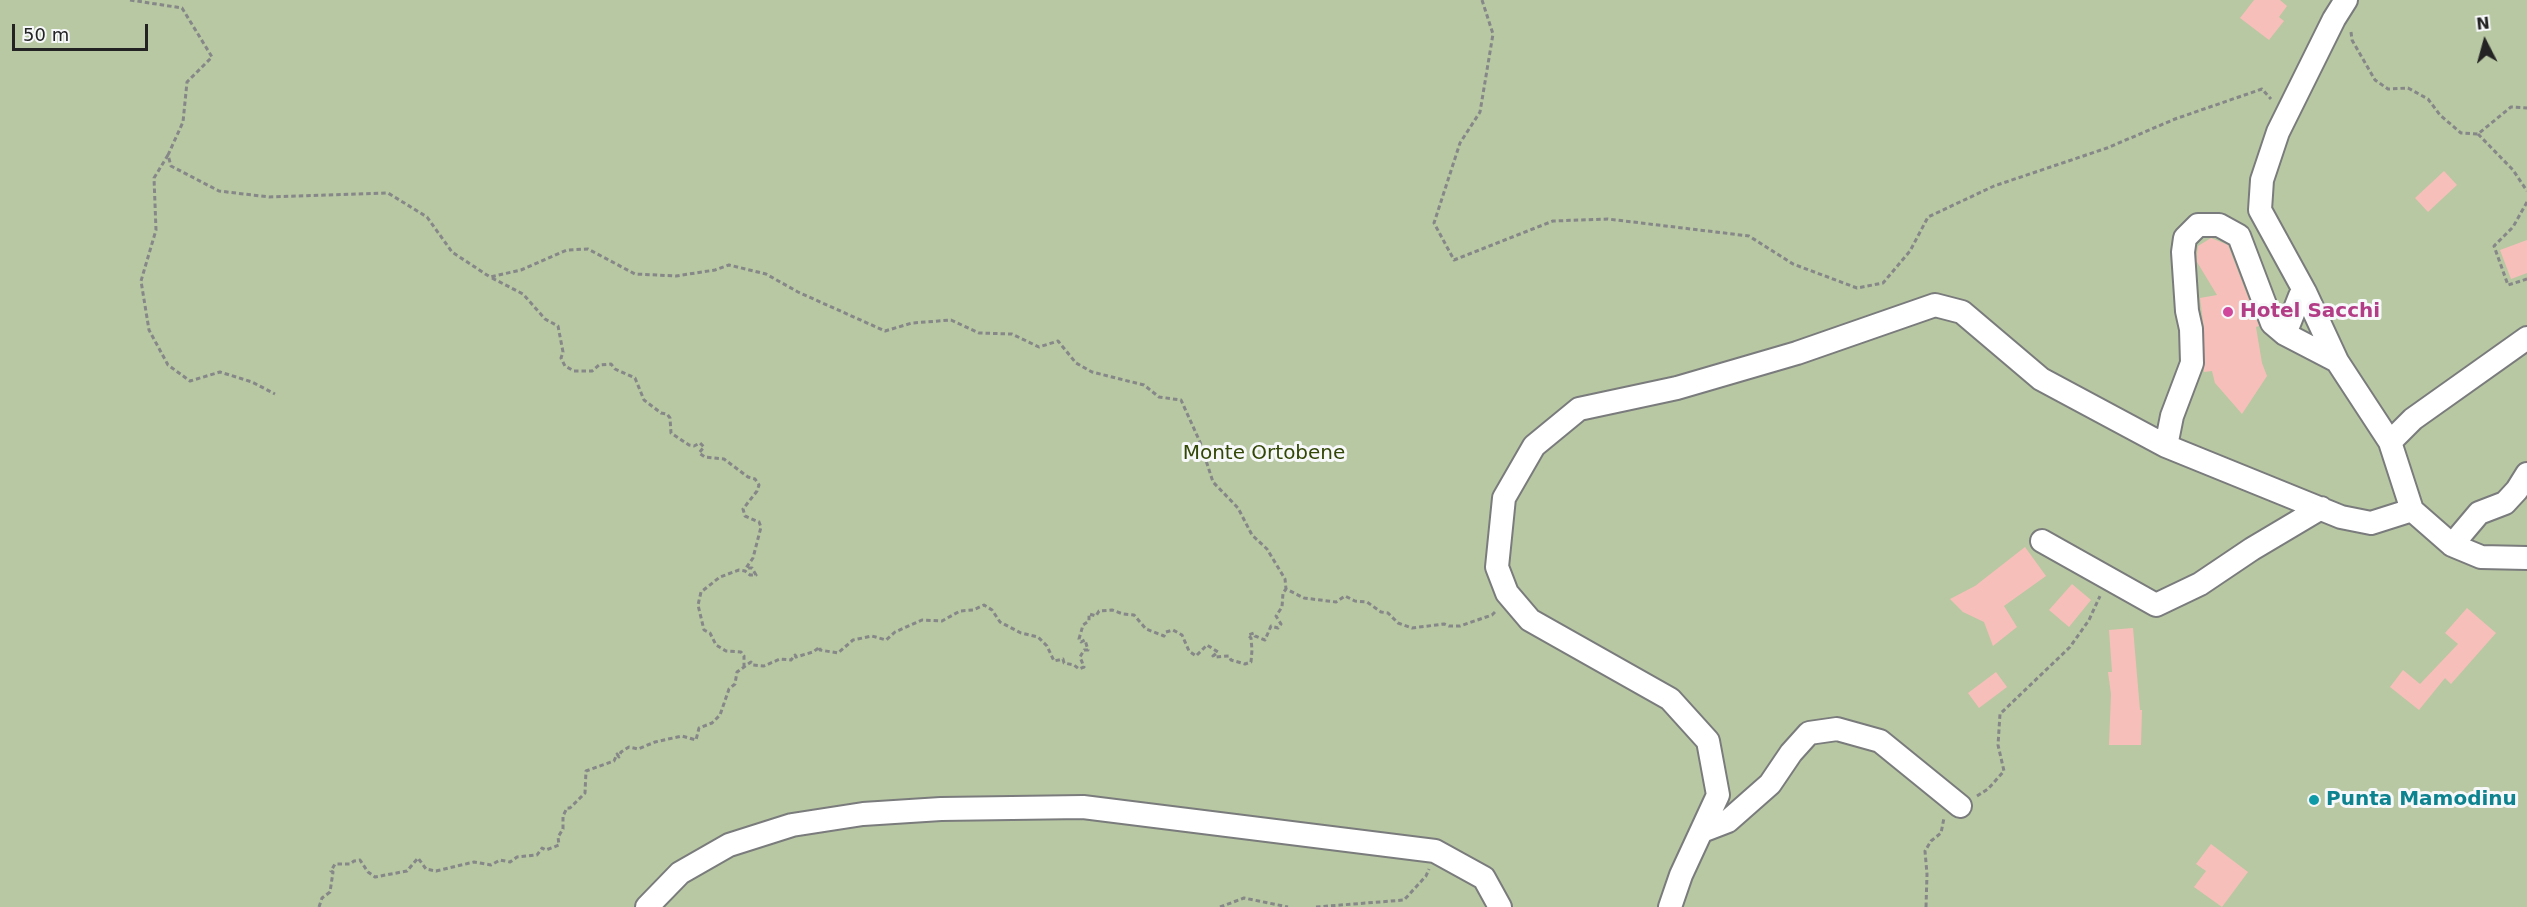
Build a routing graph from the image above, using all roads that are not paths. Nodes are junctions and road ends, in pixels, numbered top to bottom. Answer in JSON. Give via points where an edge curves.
{"nodes":[{"id":1,"x":2346,"y":0,"type":"edge"},
{"id":2,"x":2305,"y":292,"type":"junction"},
{"id":3,"x":2285,"y":334,"type":"junction"},
{"id":4,"x":2527,"y":338,"type":"edge"},
{"id":5,"x":2337,"y":361,"type":"junction"},
{"id":6,"x":2390,"y":442,"type":"junction"},
{"id":7,"x":2166,"y":446,"type":"junction"},
{"id":8,"x":2527,"y":474,"type":"edge"},
{"id":9,"x":2321,"y":508,"type":"junction"},
{"id":10,"x":2412,"y":510,"type":"junction"},
{"id":11,"x":2042,"y":542,"type":"dead end"},
{"id":12,"x":2452,"y":545,"type":"junction"},
{"id":13,"x":2527,"y":558,"type":"edge"},
{"id":14,"x":1960,"y":806,"type":"road end"},
{"id":15,"x":1702,"y":831,"type":"junction"},
{"id":16,"x":647,"y":907,"type":"edge"},
{"id":17,"x":1500,"y":907,"type":"edge"},
{"id":18,"x":1670,"y":907,"type":"edge"}],
"edges":[{"from":1,"to":2,"type":"street","via":[[2278,132],[2262,180],[2260,210]]},
{"from":2,"to":3,"type":"street"},
{"from":2,"to":5,"type":"street"},
{"from":3,"to":5,"type":"street"},
{"from":3,"to":7,"type":"street","via":[[2272,323],[2239,236],[2219,225],[2198,225],[2185,238],[2183,252],[2192,363],[2172,416]]},
{"from":4,"to":6,"type":"street","via":[[2413,419]]},
{"from":5,"to":6,"type":"street"},
{"from":6,"to":10,"type":"street"},
{"from":7,"to":9,"type":"street"},
{"from":7,"to":15,"type":"street","via":[[2041,380],[1962,312],[1935,305],[1797,353],[1677,388],[1579,409],[1533,446],[1504,498],[1497,567],[1507,593],[1530,620],[1670,699],[1708,741],[1718,795]]},
{"from":8,"to":12,"type":"street","via":[[2505,504],[2479,513]]},
{"from":9,"to":10,"type":"street","via":[[2371,523]]},
{"from":9,"to":11,"type":"street","via":[[2200,584],[2156,605]]},
{"from":10,"to":12,"type":"street"},
{"from":12,"to":13,"type":"street","via":[[2481,557]]},
{"from":14,"to":15,"type":"street","via":[[1880,741],[1838,729],[1809,733],[1770,784],[1728,821]]},
{"from":15,"to":18,"type":"street"},
{"from":16,"to":17,"type":"street","via":[[680,873],[729,845],[792,825],[863,814],[941,809],[1083,807],[1435,851],[1484,878]]}]}
